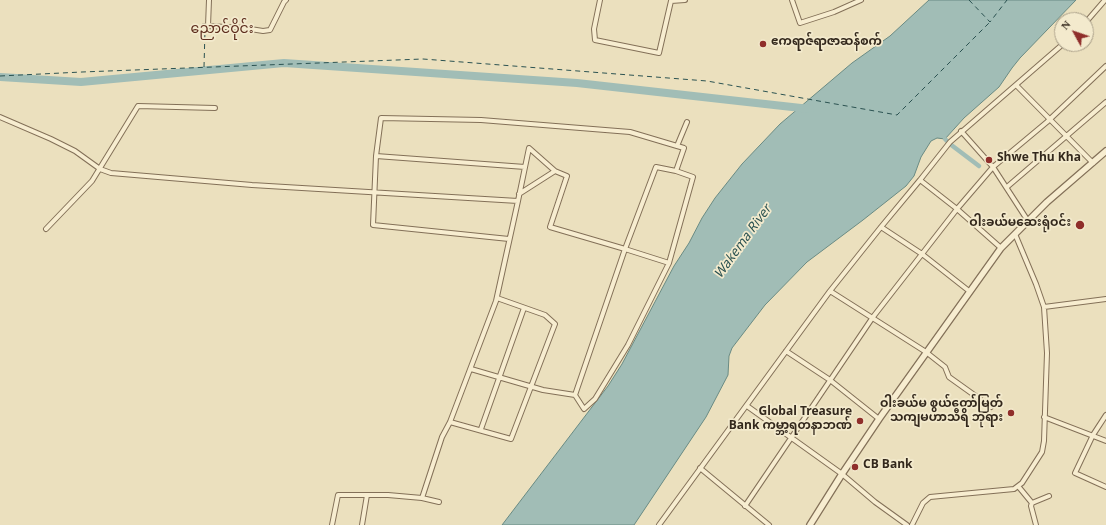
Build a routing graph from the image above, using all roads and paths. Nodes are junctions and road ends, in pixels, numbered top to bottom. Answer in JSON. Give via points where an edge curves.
{"nodes":[{"id":1,"x":209,"y":0,"type":"edge"},
{"id":2,"x":286,"y":0,"type":"edge"},
{"id":3,"x":600,"y":0,"type":"edge"},
{"id":4,"x":685,"y":0,"type":"edge"},
{"id":5,"x":792,"y":0,"type":"edge"},
{"id":6,"x":861,"y":0,"type":"edge"},
{"id":7,"x":1105,"y":0,"type":"edge"},
{"id":8,"x":671,"y":1,"type":"edge"},
{"id":9,"x":1094,"y":13,"type":"edge"},
{"id":10,"x":1054,"y":52,"type":"edge"},
{"id":11,"x":1106,"y":66,"type":"edge"},
{"id":12,"x":1016,"y":85,"type":"junction"},
{"id":13,"x":1106,"y":102,"type":"edge"},
{"id":14,"x":215,"y":108,"type":"dead end"},
{"id":15,"x":0,"y":117,"type":"edge"},
{"id":16,"x":1050,"y":118,"type":"junction"},
{"id":17,"x":687,"y":122,"type":"dead end"},
{"id":18,"x":961,"y":131,"type":"junction"},
{"id":19,"x":1067,"y":136,"type":"junction"},
{"id":20,"x":677,"y":146,"type":"junction"},
{"id":21,"x":1106,"y":151,"type":"edge"},
{"id":22,"x":376,"y":156,"type":"junction"},
{"id":23,"x":1093,"y":163,"type":"junction"},
{"id":24,"x":525,"y":167,"type":"junction"},
{"id":25,"x":993,"y":167,"type":"junction"},
{"id":26,"x":100,"y":169,"type":"junction"},
{"id":27,"x":555,"y":171,"type":"junction"},
{"id":28,"x":676,"y":171,"type":"junction"},
{"id":29,"x":920,"y":180,"type":"junction"},
{"id":30,"x":1007,"y":187,"type":"junction"},
{"id":31,"x":375,"y":192,"type":"junction"},
{"id":32,"x":519,"y":194,"type":"junction"},
{"id":33,"x":518,"y":201,"type":"junction"},
{"id":34,"x":957,"y":209,"type":"junction"},
{"id":35,"x":1028,"y":221,"type":"junction"},
{"id":36,"x":881,"y":227,"type":"junction"},
{"id":37,"x":46,"y":229,"type":"dead end"},
{"id":38,"x":1015,"y":234,"type":"junction"},
{"id":39,"x":509,"y":239,"type":"junction"},
{"id":40,"x":1001,"y":248,"type":"junction"},
{"id":41,"x":625,"y":249,"type":"junction"},
{"id":42,"x":922,"y":254,"type":"junction"},
{"id":43,"x":669,"y":263,"type":"junction"},
{"id":44,"x":830,"y":291,"type":"junction"},
{"id":45,"x":969,"y":291,"type":"junction"},
{"id":46,"x":497,"y":298,"type":"junction"},
{"id":47,"x":1106,"y":298,"type":"edge"},
{"id":48,"x":1044,"y":307,"type":"junction"},
{"id":49,"x":524,"y":308,"type":"junction"},
{"id":50,"x":873,"y":317,"type":"junction"},
{"id":51,"x":786,"y":350,"type":"junction"},
{"id":52,"x":926,"y":352,"type":"junction"},
{"id":53,"x":471,"y":369,"type":"junction"},
{"id":54,"x":500,"y":378,"type":"junction"},
{"id":55,"x":830,"y":380,"type":"junction"},
{"id":56,"x":531,"y":387,"type":"junction"},
{"id":57,"x":575,"y":395,"type":"junction"},
{"id":58,"x":747,"y":406,"type":"junction"},
{"id":59,"x":991,"y":408,"type":"dead end"},
{"id":60,"x":1106,"y":415,"type":"edge"},
{"id":61,"x":1044,"y":417,"type":"junction"},
{"id":62,"x":879,"y":419,"type":"junction"},
{"id":63,"x":450,"y":422,"type":"junction"},
{"id":64,"x":481,"y":430,"type":"junction"},
{"id":65,"x":1093,"y":435,"type":"junction"},
{"id":66,"x":791,"y":439,"type":"junction"},
{"id":67,"x":1106,"y":441,"type":"edge"},
{"id":68,"x":700,"y":468,"type":"junction"},
{"id":69,"x":842,"y":474,"type":"junction"},
{"id":70,"x":1018,"y":486,"type":"junction"},
{"id":71,"x":1106,"y":488,"type":"edge"},
{"id":72,"x":367,"y":495,"type":"junction"},
{"id":73,"x":1049,"y":496,"type":"dead end"},
{"id":74,"x":422,"y":498,"type":"junction"},
{"id":75,"x":439,"y":502,"type":"dead end"},
{"id":76,"x":1032,"y":503,"type":"junction"},
{"id":77,"x":745,"y":506,"type":"junction"},
{"id":78,"x":332,"y":525,"type":"edge"},
{"id":79,"x":362,"y":525,"type":"edge"},
{"id":80,"x":659,"y":525,"type":"edge"},
{"id":81,"x":769,"y":525,"type":"edge"},
{"id":82,"x":810,"y":525,"type":"edge"},
{"id":83,"x":907,"y":525,"type":"edge"},
{"id":84,"x":912,"y":525,"type":"edge"},
{"id":85,"x":1036,"y":525,"type":"edge"}],
"edges":[{"from":1,"to":2,"type":"street","via":[[206,28],[263,31],[270,30]]},
{"from":3,"to":8,"type":"street","via":[[594,29],[595,40],[659,53]]},
{"from":4,"to":8,"type":"street"},
{"from":5,"to":6,"type":"street","via":[[800,23]]},
{"from":7,"to":9,"type":"street"},
{"from":10,"to":12,"type":"street"},
{"from":11,"to":16,"type":"street"},
{"from":12,"to":16,"type":"street"},
{"from":12,"to":18,"type":"street"},
{"from":13,"to":19,"type":"street"},
{"from":14,"to":26,"type":"street","via":[[138,106]]},
{"from":15,"to":26,"type":"street","via":[[75,151]]},
{"from":16,"to":19,"type":"street"},
{"from":16,"to":25,"type":"street"},
{"from":17,"to":20,"type":"street"},
{"from":18,"to":25,"type":"street"},
{"from":18,"to":29,"type":"street"},
{"from":19,"to":23,"type":"street"},
{"from":19,"to":30,"type":"street"},
{"from":20,"to":22,"type":"street","via":[[630,132],[481,120],[381,118]]},
{"from":20,"to":28,"type":"street","via":[[684,148]]},
{"from":21,"to":23,"type":"street"},
{"from":22,"to":24,"type":"street"},
{"from":22,"to":31,"type":"street"},
{"from":23,"to":35,"type":"street"},
{"from":24,"to":27,"type":"street","via":[[529,148]]},
{"from":24,"to":32,"type":"street"},
{"from":25,"to":30,"type":"street"},
{"from":25,"to":34,"type":"street"},
{"from":26,"to":31,"type":"street","via":[[111,173],[252,185]]},
{"from":26,"to":37,"type":"street","via":[[92,181]]},
{"from":27,"to":32,"type":"street"},
{"from":27,"to":41,"type":"street","via":[[568,176],[550,227]]},
{"from":28,"to":41,"type":"street","via":[[656,167]]},
{"from":28,"to":43,"type":"street","via":[[693,177]]},
{"from":29,"to":34,"type":"street"},
{"from":29,"to":36,"type":"street"},
{"from":30,"to":35,"type":"street"},
{"from":31,"to":33,"type":"street"},
{"from":31,"to":39,"type":"street","via":[[373,225]]},
{"from":32,"to":33,"type":"street"},
{"from":33,"to":39,"type":"street"},
{"from":34,"to":40,"type":"street"},
{"from":34,"to":42,"type":"street"},
{"from":35,"to":38,"type":"street"},
{"from":36,"to":42,"type":"street"},
{"from":36,"to":44,"type":"street"},
{"from":38,"to":40,"type":"street"},
{"from":38,"to":48,"type":"street"},
{"from":39,"to":46,"type":"street"},
{"from":40,"to":45,"type":"street"},
{"from":41,"to":43,"type":"street"},
{"from":41,"to":57,"type":"street"},
{"from":42,"to":45,"type":"street"},
{"from":42,"to":50,"type":"street"},
{"from":43,"to":57,"type":"street","via":[[628,344],[595,399],[584,409]]},
{"from":44,"to":50,"type":"street"},
{"from":44,"to":51,"type":"street"},
{"from":45,"to":52,"type":"street"},
{"from":46,"to":49,"type":"street"},
{"from":46,"to":53,"type":"street"},
{"from":47,"to":48,"type":"street"},
{"from":48,"to":61,"type":"street","via":[[1047,353]]},
{"from":49,"to":54,"type":"street"},
{"from":49,"to":56,"type":"street","via":[[545,315],[555,324]]},
{"from":50,"to":52,"type":"street"},
{"from":50,"to":55,"type":"street"},
{"from":51,"to":55,"type":"street"},
{"from":51,"to":58,"type":"street"},
{"from":52,"to":59,"type":"street","via":[[945,367],[949,377]]},
{"from":52,"to":62,"type":"street"},
{"from":53,"to":54,"type":"street"},
{"from":53,"to":63,"type":"street"},
{"from":54,"to":56,"type":"street"},
{"from":54,"to":64,"type":"street"},
{"from":55,"to":62,"type":"street"},
{"from":55,"to":66,"type":"street"},
{"from":56,"to":57,"type":"street"},
{"from":56,"to":64,"type":"street","via":[[511,439]]},
{"from":58,"to":66,"type":"street"},
{"from":58,"to":68,"type":"street"},
{"from":60,"to":65,"type":"street"},
{"from":61,"to":65,"type":"street"},
{"from":61,"to":70,"type":"street","via":[[1042,452]]},
{"from":62,"to":69,"type":"street"},
{"from":63,"to":64,"type":"street"},
{"from":63,"to":74,"type":"street","via":[[442,437]]},
{"from":65,"to":67,"type":"street"},
{"from":65,"to":71,"type":"street","via":[[1075,473]]},
{"from":66,"to":69,"type":"street"},
{"from":66,"to":77,"type":"street"},
{"from":68,"to":77,"type":"street"},
{"from":68,"to":80,"type":"street"},
{"from":69,"to":82,"type":"street"},
{"from":69,"to":83,"type":"street"},
{"from":70,"to":76,"type":"street"},
{"from":70,"to":84,"type":"street","via":[[1014,489],[930,497],[923,503]]},
{"from":72,"to":74,"type":"street","via":[[388,494]]},
{"from":72,"to":78,"type":"street","via":[[338,495]]},
{"from":72,"to":79,"type":"street"},
{"from":73,"to":76,"type":"street"},
{"from":74,"to":75,"type":"street"},
{"from":76,"to":85,"type":"street"},
{"from":77,"to":81,"type":"street"}]}
